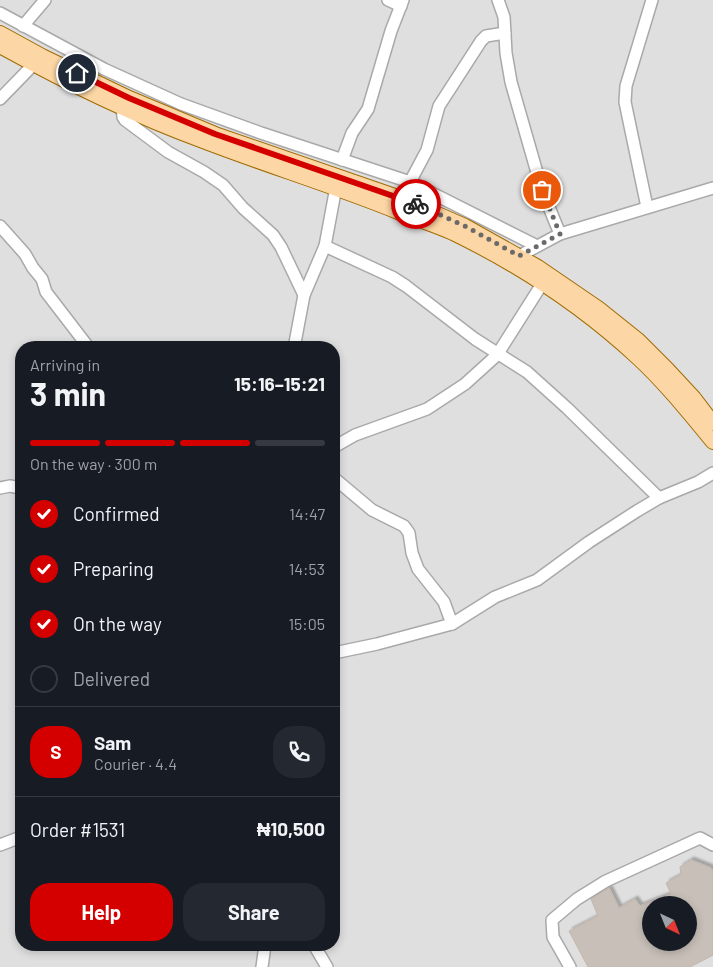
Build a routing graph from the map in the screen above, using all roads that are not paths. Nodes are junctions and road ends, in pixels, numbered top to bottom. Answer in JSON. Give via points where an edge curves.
{"nodes":[{"id":1,"x":45,"y":0,"type":"edge"},
{"id":2,"x":388,"y":0,"type":"edge"},
{"id":3,"x":498,"y":0,"type":"edge"},
{"id":4,"x":652,"y":0,"type":"edge"},
{"id":5,"x":402,"y":3,"type":"edge"},
{"id":6,"x":0,"y":13,"type":"edge"},
{"id":7,"x":23,"y":26,"type":"junction"},
{"id":8,"x":0,"y":33,"type":"edge"},
{"id":9,"x":505,"y":33,"type":"junction"},
{"id":10,"x":0,"y":46,"type":"edge"},
{"id":11,"x":34,"y":64,"type":"junction"},
{"id":12,"x":0,"y":99,"type":"edge"},
{"id":13,"x":122,"y":107,"type":"junction"},
{"id":14,"x":342,"y":160,"type":"junction"},
{"id":15,"x":410,"y":182,"type":"junction"},
{"id":16,"x":336,"y":187,"type":"junction"},
{"id":17,"x":713,"y":188,"type":"edge"},
{"id":18,"x":647,"y":207,"type":"junction"},
{"id":19,"x":0,"y":226,"type":"edge"},
{"id":20,"x":560,"y":234,"type":"junction"},
{"id":21,"x":325,"y":246,"type":"junction"},
{"id":22,"x":537,"y":246,"type":"junction"},
{"id":23,"x":519,"y":256,"type":"junction"},
{"id":24,"x":542,"y":284,"type":"junction"},
{"id":25,"x":304,"y":295,"type":"junction"},
{"id":26,"x":84,"y":341,"type":"edge"},
{"id":27,"x":295,"y":341,"type":"edge"},
{"id":28,"x":497,"y":355,"type":"junction"},
{"id":29,"x":713,"y":423,"type":"edge"},
{"id":30,"x":713,"y":442,"type":"edge"},
{"id":31,"x":340,"y":444,"type":"edge"},
{"id":32,"x":713,"y":473,"type":"edge"},
{"id":33,"x":340,"y":483,"type":"edge"},
{"id":34,"x":15,"y":487,"type":"edge"},
{"id":35,"x":0,"y":488,"type":"edge"},
{"id":36,"x":659,"y":498,"type":"junction"},
{"id":37,"x":452,"y":624,"type":"junction"},
{"id":38,"x":340,"y":652,"type":"edge"},
{"id":39,"x":15,"y":839,"type":"edge"},
{"id":40,"x":0,"y":845,"type":"edge"},
{"id":41,"x":713,"y":845,"type":"edge"},
{"id":42,"x":264,"y":951,"type":"edge"},
{"id":43,"x":318,"y":951,"type":"edge"},
{"id":44,"x":262,"y":967,"type":"edge"},
{"id":45,"x":327,"y":967,"type":"edge"},
{"id":46,"x":570,"y":967,"type":"edge"}],
"edges":[{"from":1,"to":7,"type":"street"},
{"from":2,"to":5,"type":"street"},
{"from":3,"to":9,"type":"street"},
{"from":4,"to":18,"type":"street","via":[[626,86],[625,102]]},
{"from":5,"to":14,"type":"street","via":[[368,109],[352,133]]},
{"from":6,"to":7,"type":"street"},
{"from":7,"to":14,"type":"street","via":[[104,69],[181,104]]},
{"from":8,"to":23,"type":"main road","via":[[129,98],[215,134],[401,198],[465,226]]},
{"from":9,"to":15,"type":"street","via":[[486,36],[480,41],[444,98],[434,119],[426,150]]},
{"from":9,"to":20,"type":"street","via":[[511,82],[542,190]]},
{"from":10,"to":11,"type":"main road"},
{"from":11,"to":12,"type":"street"},
{"from":11,"to":13,"type":"main road"},
{"from":13,"to":16,"type":"main road","via":[[203,141]]},
{"from":13,"to":25,"type":"street","via":[[125,120],[168,152],[213,178],[273,235]]},
{"from":14,"to":15,"type":"street"},
{"from":15,"to":22,"type":"street"},
{"from":16,"to":21,"type":"street"},
{"from":16,"to":24,"type":"main road","via":[[452,233]]},
{"from":17,"to":18,"type":"street"},
{"from":18,"to":20,"type":"street"},
{"from":19,"to":26,"type":"street","via":[[25,254],[42,279],[46,292]]},
{"from":20,"to":22,"type":"street"},
{"from":21,"to":25,"type":"street"},
{"from":21,"to":28,"type":"street","via":[[392,277]]},
{"from":22,"to":23,"type":"street"},
{"from":23,"to":29,"type":"main road","via":[[598,308],[638,340],[688,391]]},
{"from":24,"to":28,"type":"street"},
{"from":24,"to":30,"type":"main road","via":[[599,324],[639,359]]},
{"from":25,"to":27,"type":"street"},
{"from":28,"to":31,"type":"street","via":[[465,384],[427,409]]},
{"from":28,"to":36,"type":"street","via":[[516,364],[539,382]]},
{"from":32,"to":36,"type":"street"},
{"from":33,"to":37,"type":"street","via":[[372,510],[404,526],[409,533],[418,569],[444,602]]},
{"from":34,"to":35,"type":"street"},
{"from":36,"to":37,"type":"street","via":[[538,580],[495,597]]},
{"from":37,"to":38,"type":"street"},
{"from":39,"to":40,"type":"street"},
{"from":41,"to":46,"type":"street","via":[[700,838],[606,882],[577,899],[552,920],[553,937]]},
{"from":42,"to":44,"type":"street"},
{"from":43,"to":45,"type":"street"}]}
